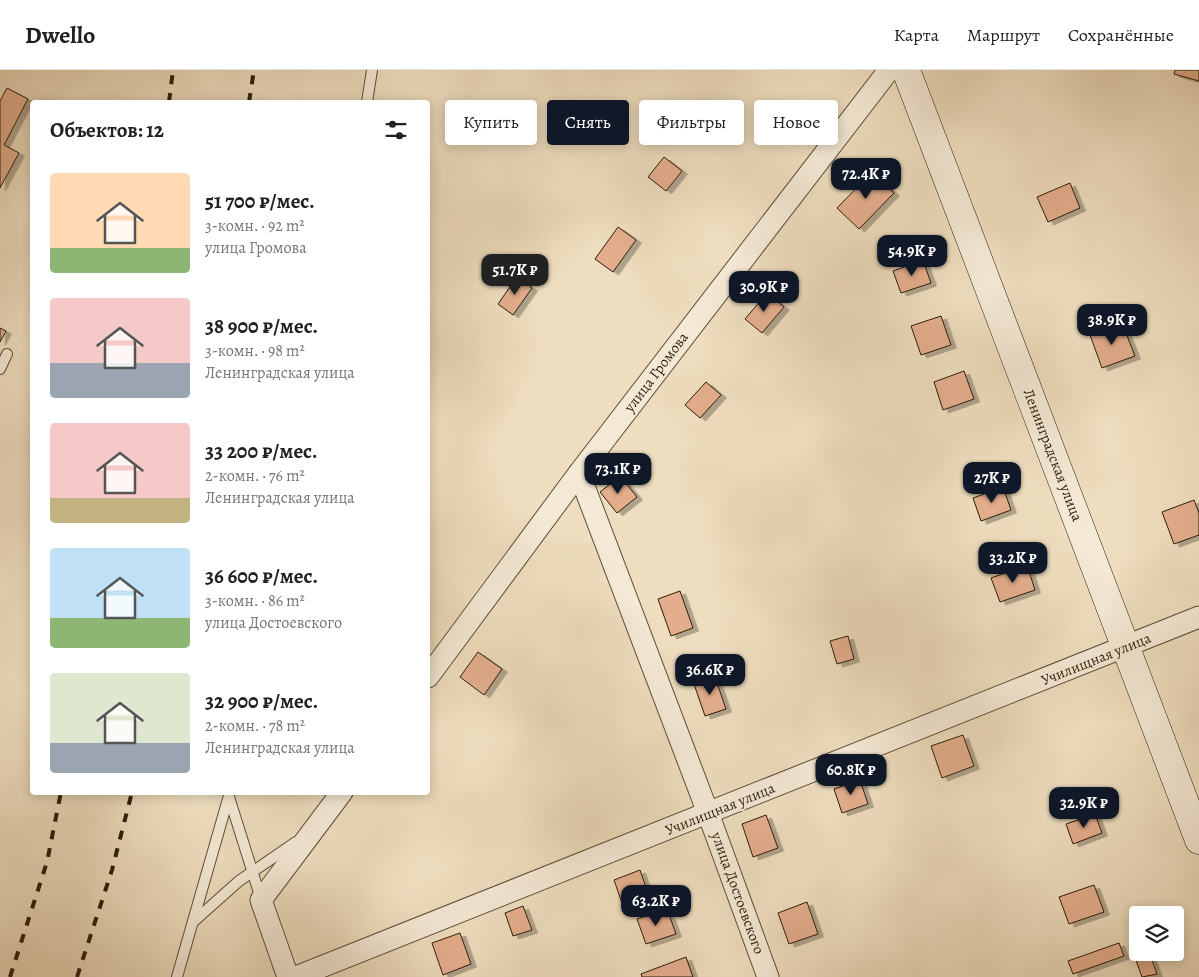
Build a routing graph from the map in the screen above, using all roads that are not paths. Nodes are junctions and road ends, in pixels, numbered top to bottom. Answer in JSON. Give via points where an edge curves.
{"nodes":[{"id":1,"x":372,"y":70,"type":"edge"},
{"id":2,"x":889,"y":70,"type":"edge"},
{"id":3,"x":906,"y":70,"type":"edge"},
{"id":4,"x":367,"y":100,"type":"edge"},
{"id":5,"x":7,"y":354,"type":"dead end"},
{"id":6,"x":0,"y":369,"type":"edge"},
{"id":7,"x":579,"y":473,"type":"junction"},
{"id":8,"x":1199,"y":617,"type":"edge"},
{"id":9,"x":1126,"y":648,"type":"junction"},
{"id":10,"x":430,"y":674,"type":"edge"},
{"id":11,"x":230,"y":795,"type":"edge"},
{"id":12,"x":340,"y":795,"type":"edge"},
{"id":13,"x":708,"y":813,"type":"junction"},
{"id":14,"x":313,"y":831,"type":"junction"},
{"id":15,"x":1199,"y":840,"type":"edge"},
{"id":16,"x":252,"y":872,"type":"junction"},
{"id":17,"x":261,"y":900,"type":"junction"},
{"id":18,"x":192,"y":923,"type":"junction"},
{"id":19,"x":177,"y":977,"type":"edge"},
{"id":20,"x":288,"y":977,"type":"edge"},
{"id":21,"x":296,"y":977,"type":"edge"},
{"id":22,"x":768,"y":977,"type":"edge"}],
"edges":[{"from":1,"to":4,"type":"lane"},
{"from":2,"to":7,"type":"street","name":"улица Громова"},
{"from":3,"to":9,"type":"street","name":"Ленинградская улица"},
{"from":5,"to":6,"type":"lane"},
{"from":7,"to":10,"type":"street","name":"улица Громова"},
{"from":7,"to":13,"type":"street","name":"улица Достоевского"},
{"from":8,"to":9,"type":"street","name":"Училищная улица"},
{"from":9,"to":13,"type":"street","name":"Училищная улица"},
{"from":9,"to":15,"type":"street","name":"Ленинградская улица"},
{"from":11,"to":16,"type":"lane"},
{"from":11,"to":18,"type":"lane"},
{"from":12,"to":14,"type":"street"},
{"from":13,"to":21,"type":"street","name":"Училищная улица"},
{"from":13,"to":22,"type":"street","name":"улица Достоевского"},
{"from":14,"to":16,"type":"lane"},
{"from":14,"to":17,"type":"street"},
{"from":16,"to":17,"type":"lane"},
{"from":16,"to":18,"type":"lane"},
{"from":17,"to":20,"type":"street"},
{"from":18,"to":19,"type":"lane"}]}
